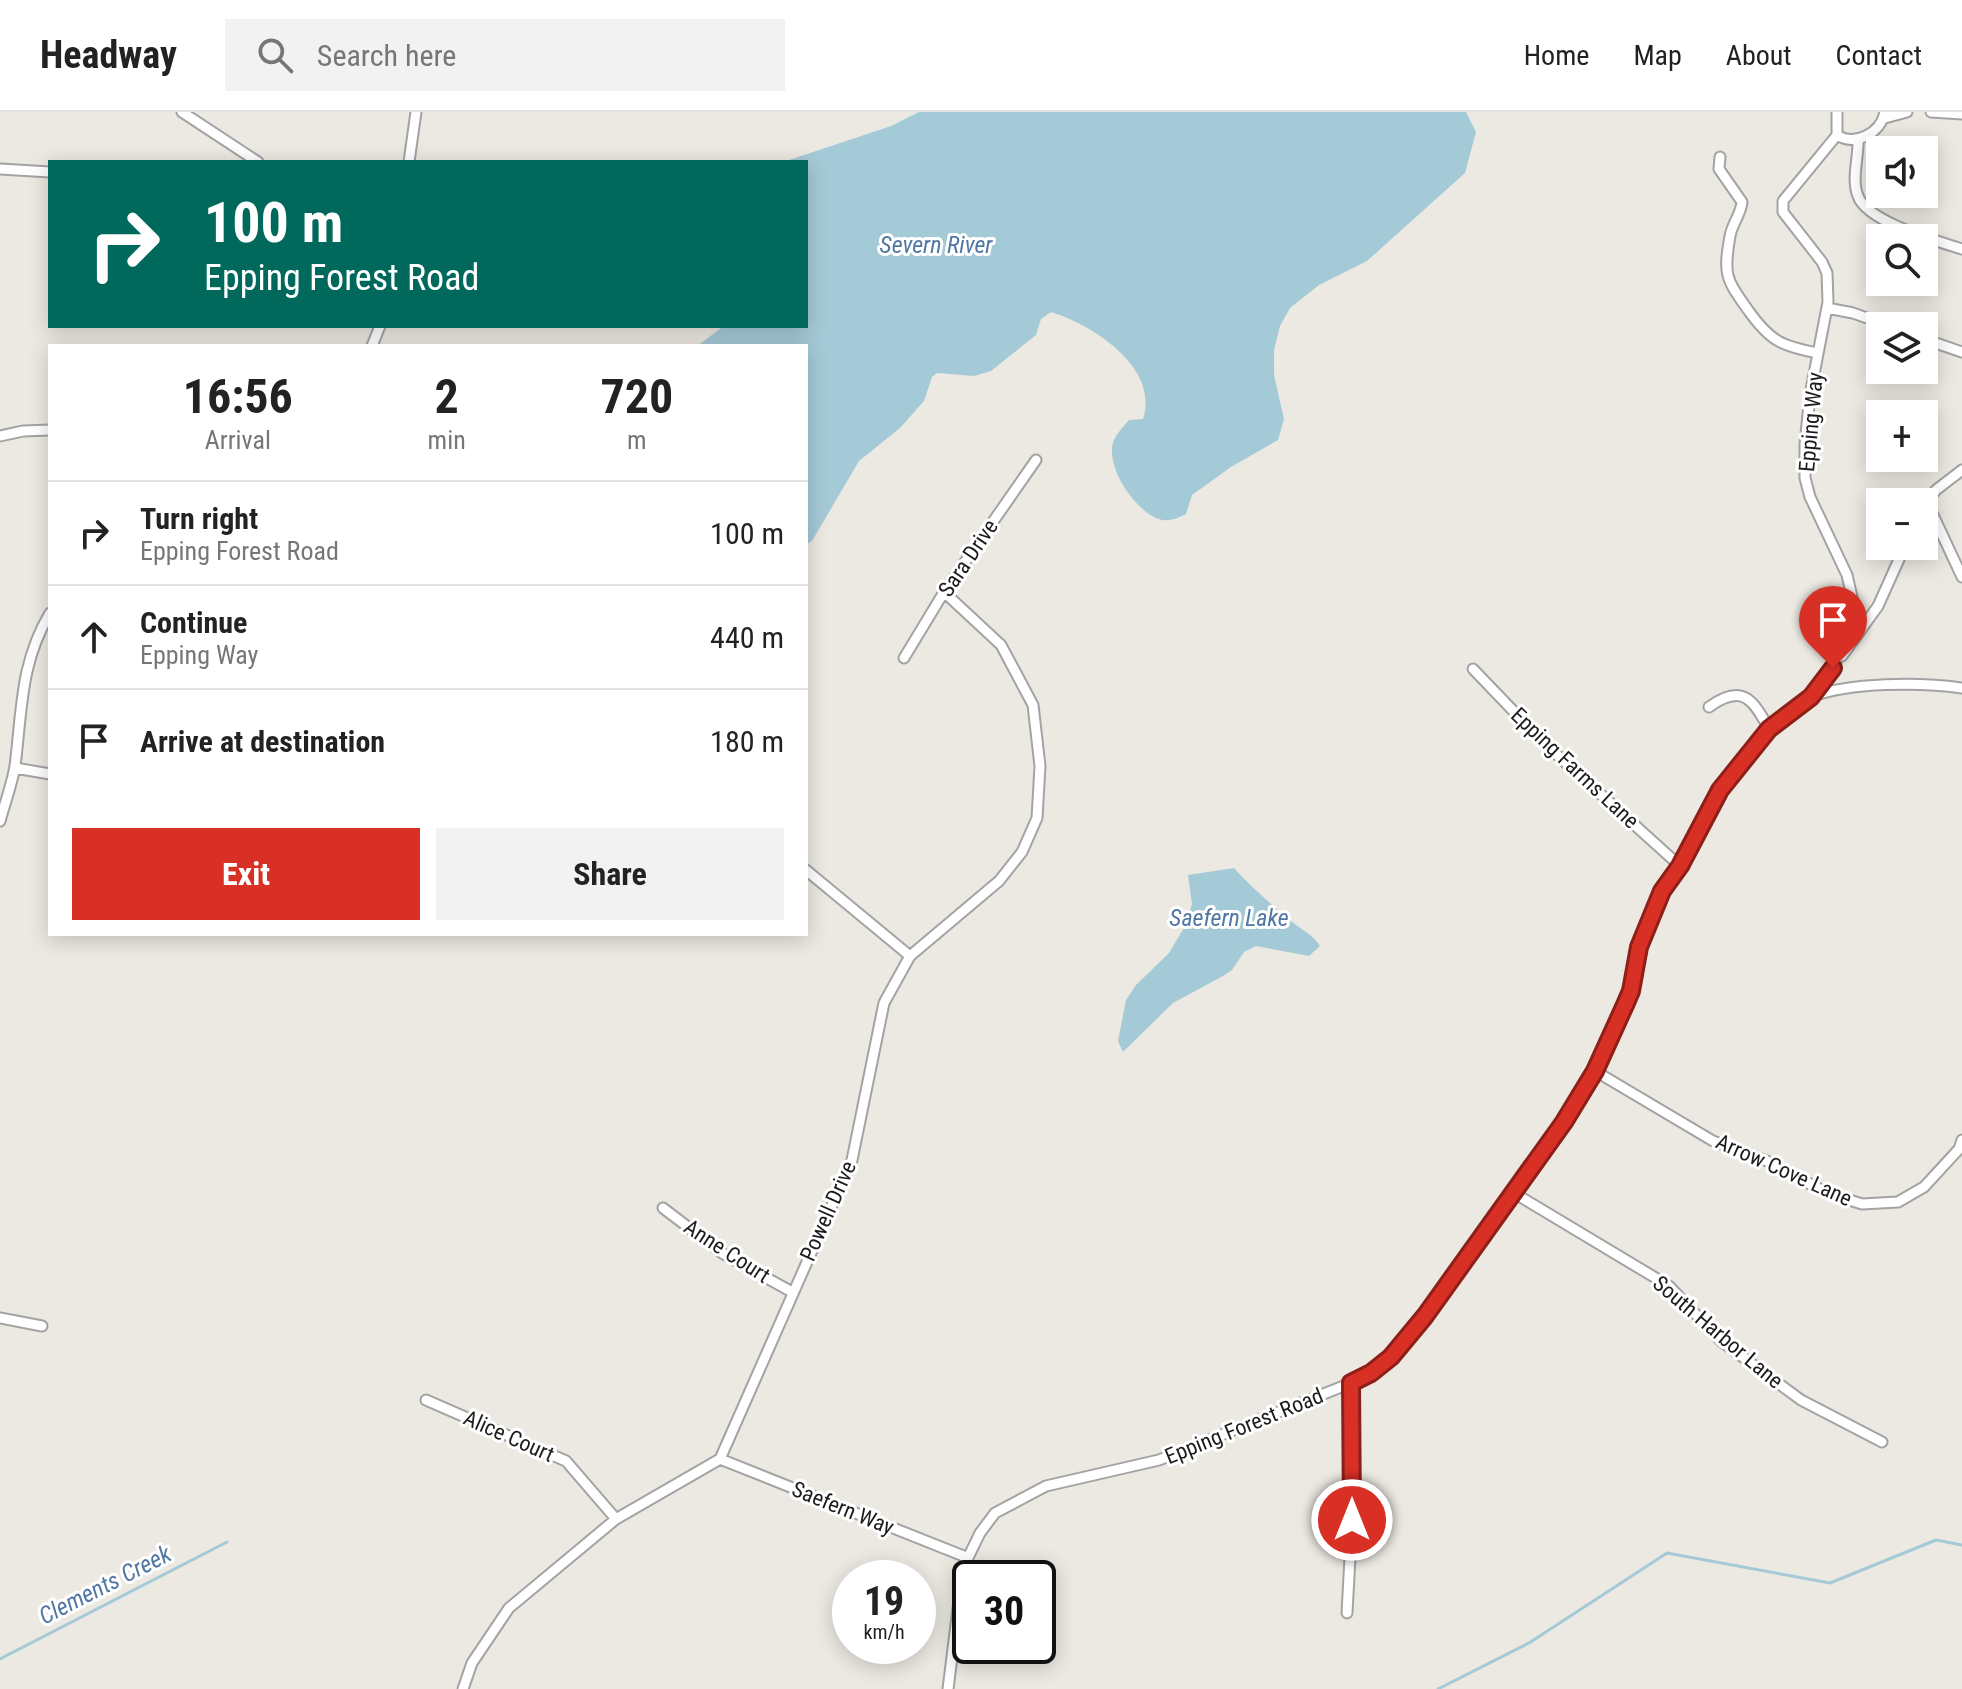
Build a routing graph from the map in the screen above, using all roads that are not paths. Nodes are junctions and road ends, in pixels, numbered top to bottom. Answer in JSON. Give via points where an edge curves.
{"nodes":[{"id":1,"x":182,"y":112,"type":"edge"},
{"id":2,"x":416,"y":112,"type":"edge"},
{"id":3,"x":1837,"y":112,"type":"edge"},
{"id":4,"x":1907,"y":112,"type":"edge"},
{"id":5,"x":1931,"y":112,"type":"edge"},
{"id":6,"x":1962,"y":114,"type":"edge"},
{"id":7,"x":1885,"y":115,"type":"edge"},
{"id":8,"x":1837,"y":135,"type":"junction"},
{"id":9,"x":1858,"y":139,"type":"junction"},
{"id":10,"x":245,"y":153,"type":"junction"},
{"id":11,"x":1720,"y":157,"type":"dead end"},
{"id":12,"x":238,"y":160,"type":"edge"},
{"id":13,"x":255,"y":160,"type":"edge"},
{"id":14,"x":409,"y":160,"type":"edge"},
{"id":15,"x":0,"y":169,"type":"edge"},
{"id":16,"x":48,"y":172,"type":"edge"},
{"id":17,"x":1962,"y":249,"type":"edge"},
{"id":18,"x":1827,"y":308,"type":"junction"},
{"id":19,"x":1866,"y":318,"type":"edge"},
{"id":20,"x":1938,"y":344,"type":"edge"},
{"id":21,"x":1962,"y":352,"type":"edge"},
{"id":22,"x":1818,"y":353,"type":"junction"},
{"id":23,"x":48,"y":430,"type":"edge"},
{"id":24,"x":0,"y":436,"type":"edge"},
{"id":25,"x":1036,"y":460,"type":"dead end"},
{"id":26,"x":1962,"y":470,"type":"edge"},
{"id":27,"x":1938,"y":489,"type":"edge"},
{"id":28,"x":1938,"y":530,"type":"edge"},
{"id":29,"x":1898,"y":560,"type":"edge"},
{"id":30,"x":1962,"y":577,"type":"edge"},
{"id":31,"x":944,"y":592,"type":"junction"},
{"id":32,"x":48,"y":617,"type":"edge"},
{"id":33,"x":904,"y":658,"type":"dead end"},
{"id":34,"x":1833,"y":668,"type":"junction"},
{"id":35,"x":1473,"y":669,"type":"dead end"},
{"id":36,"x":1962,"y":688,"type":"edge"},
{"id":37,"x":1811,"y":697,"type":"junction"},
{"id":38,"x":1709,"y":707,"type":"dead end"},
{"id":39,"x":1769,"y":729,"type":"junction"},
{"id":40,"x":15,"y":768,"type":"junction"},
{"id":41,"x":48,"y":774,"type":"edge"},
{"id":42,"x":0,"y":821,"type":"edge"},
{"id":43,"x":1680,"y":866,"type":"junction"},
{"id":44,"x":808,"y":872,"type":"edge"},
{"id":45,"x":910,"y":956,"type":"junction"},
{"id":46,"x":1595,"y":1071,"type":"junction"},
{"id":47,"x":1962,"y":1140,"type":"edge"},
{"id":48,"x":1514,"y":1193,"type":"junction"},
{"id":49,"x":663,"y":1208,"type":"dead end"},
{"id":50,"x":792,"y":1292,"type":"junction"},
{"id":51,"x":0,"y":1318,"type":"edge"},
{"id":52,"x":42,"y":1326,"type":"dead end"},
{"id":53,"x":1351,"y":1383,"type":"junction"},
{"id":54,"x":426,"y":1400,"type":"dead end"},
{"id":55,"x":1882,"y":1442,"type":"dead end"},
{"id":56,"x":720,"y":1459,"type":"junction"},
{"id":57,"x":616,"y":1519,"type":"junction"},
{"id":58,"x":966,"y":1557,"type":"junction"},
{"id":59,"x":1347,"y":1613,"type":"dead end"},
{"id":60,"x":463,"y":1689,"type":"edge"},
{"id":61,"x":948,"y":1689,"type":"edge"}],
"edges":[{"from":1,"to":10,"type":"street"},
{"from":2,"to":14,"type":"street"},
{"from":3,"to":8,"type":"street"},
{"from":4,"to":7,"type":"street"},
{"from":5,"to":6,"type":"street"},
{"from":7,"to":9,"type":"street","via":[[1873,132]]},
{"from":8,"to":9,"type":"street"},
{"from":8,"to":18,"type":"street","name":"Epping Way","via":[[1783,201],[1783,212],[1827,273]]},
{"from":9,"to":17,"type":"street","via":[[1856,188],[1862,203],[1881,218]]},
{"from":10,"to":12,"type":"street"},
{"from":10,"to":13,"type":"street"},
{"from":11,"to":22,"type":"street","via":[[1719,169],[1742,202],[1730,234],[1727,266],[1732,290],[1773,340]]},
{"from":15,"to":16,"type":"street"},
{"from":18,"to":19,"type":"street"},
{"from":18,"to":22,"type":"street","name":"Epping Way"},
{"from":20,"to":21,"type":"street"},
{"from":22,"to":34,"type":"street","name":"Epping Way","via":[[1805,478],[1847,575],[1855,610]]},
{"from":23,"to":24,"type":"street"},
{"from":25,"to":31,"type":"street","name":"Sara Drive"},
{"from":26,"to":27,"type":"street"},
{"from":28,"to":30,"type":"street"},
{"from":29,"to":34,"type":"street","via":[[1869,620]]},
{"from":31,"to":33,"type":"street","name":"Sara Drive"},
{"from":31,"to":45,"type":"street","name":"Powell Drive","via":[[1001,645],[1033,705],[1040,766],[1037,818],[1022,852],[999,881]]},
{"from":32,"to":40,"type":"street","via":[[25,678]]},
{"from":34,"to":37,"type":"street","name":"Epping Way"},
{"from":35,"to":43,"type":"street","name":"Epping Farms Lane","via":[[1545,744]]},
{"from":36,"to":37,"type":"street","via":[[1903,685]]},
{"from":37,"to":39,"type":"street","name":"Epping Way"},
{"from":38,"to":39,"type":"street","via":[[1723,696],[1741,695],[1756,704]]},
{"from":39,"to":43,"type":"street","name":"Epping Way","via":[[1720,790]]},
{"from":40,"to":41,"type":"street"},
{"from":40,"to":42,"type":"street"},
{"from":43,"to":46,"type":"street","name":"Epping Forest Road","via":[[1662,891],[1639,947],[1631,991]]},
{"from":44,"to":45,"type":"street"},
{"from":45,"to":50,"type":"street","name":"Powell Drive","via":[[884,1003],[852,1160]]},
{"from":46,"to":47,"type":"street","name":"Arrow Cove Lane","via":[[1713,1141],[1862,1204],[1898,1202],[1924,1187]]},
{"from":46,"to":48,"type":"street","name":"Epping Forest Road"},
{"from":48,"to":53,"type":"street","name":"Epping Forest Road","via":[[1400,1347]]},
{"from":48,"to":55,"type":"street","name":"South Harbor Lane","via":[[1669,1286],[1721,1341],[1801,1400]]},
{"from":49,"to":50,"type":"street","name":"Anne Court","via":[[722,1253]]},
{"from":50,"to":56,"type":"street","name":"Powell Drive"},
{"from":51,"to":52,"type":"street"},
{"from":53,"to":58,"type":"street","name":"Epping Forest Road","via":[[1159,1460],[1046,1486],[995,1513]]},
{"from":53,"to":59,"type":"street"},
{"from":54,"to":57,"type":"street","name":"Alice Court","via":[[566,1461]]},
{"from":56,"to":57,"type":"street"},
{"from":56,"to":58,"type":"street","name":"Saefern Way"},
{"from":57,"to":60,"type":"street","via":[[509,1608],[472,1663]]},
{"from":58,"to":61,"type":"street","name":"Epping Forest Road"}]}
